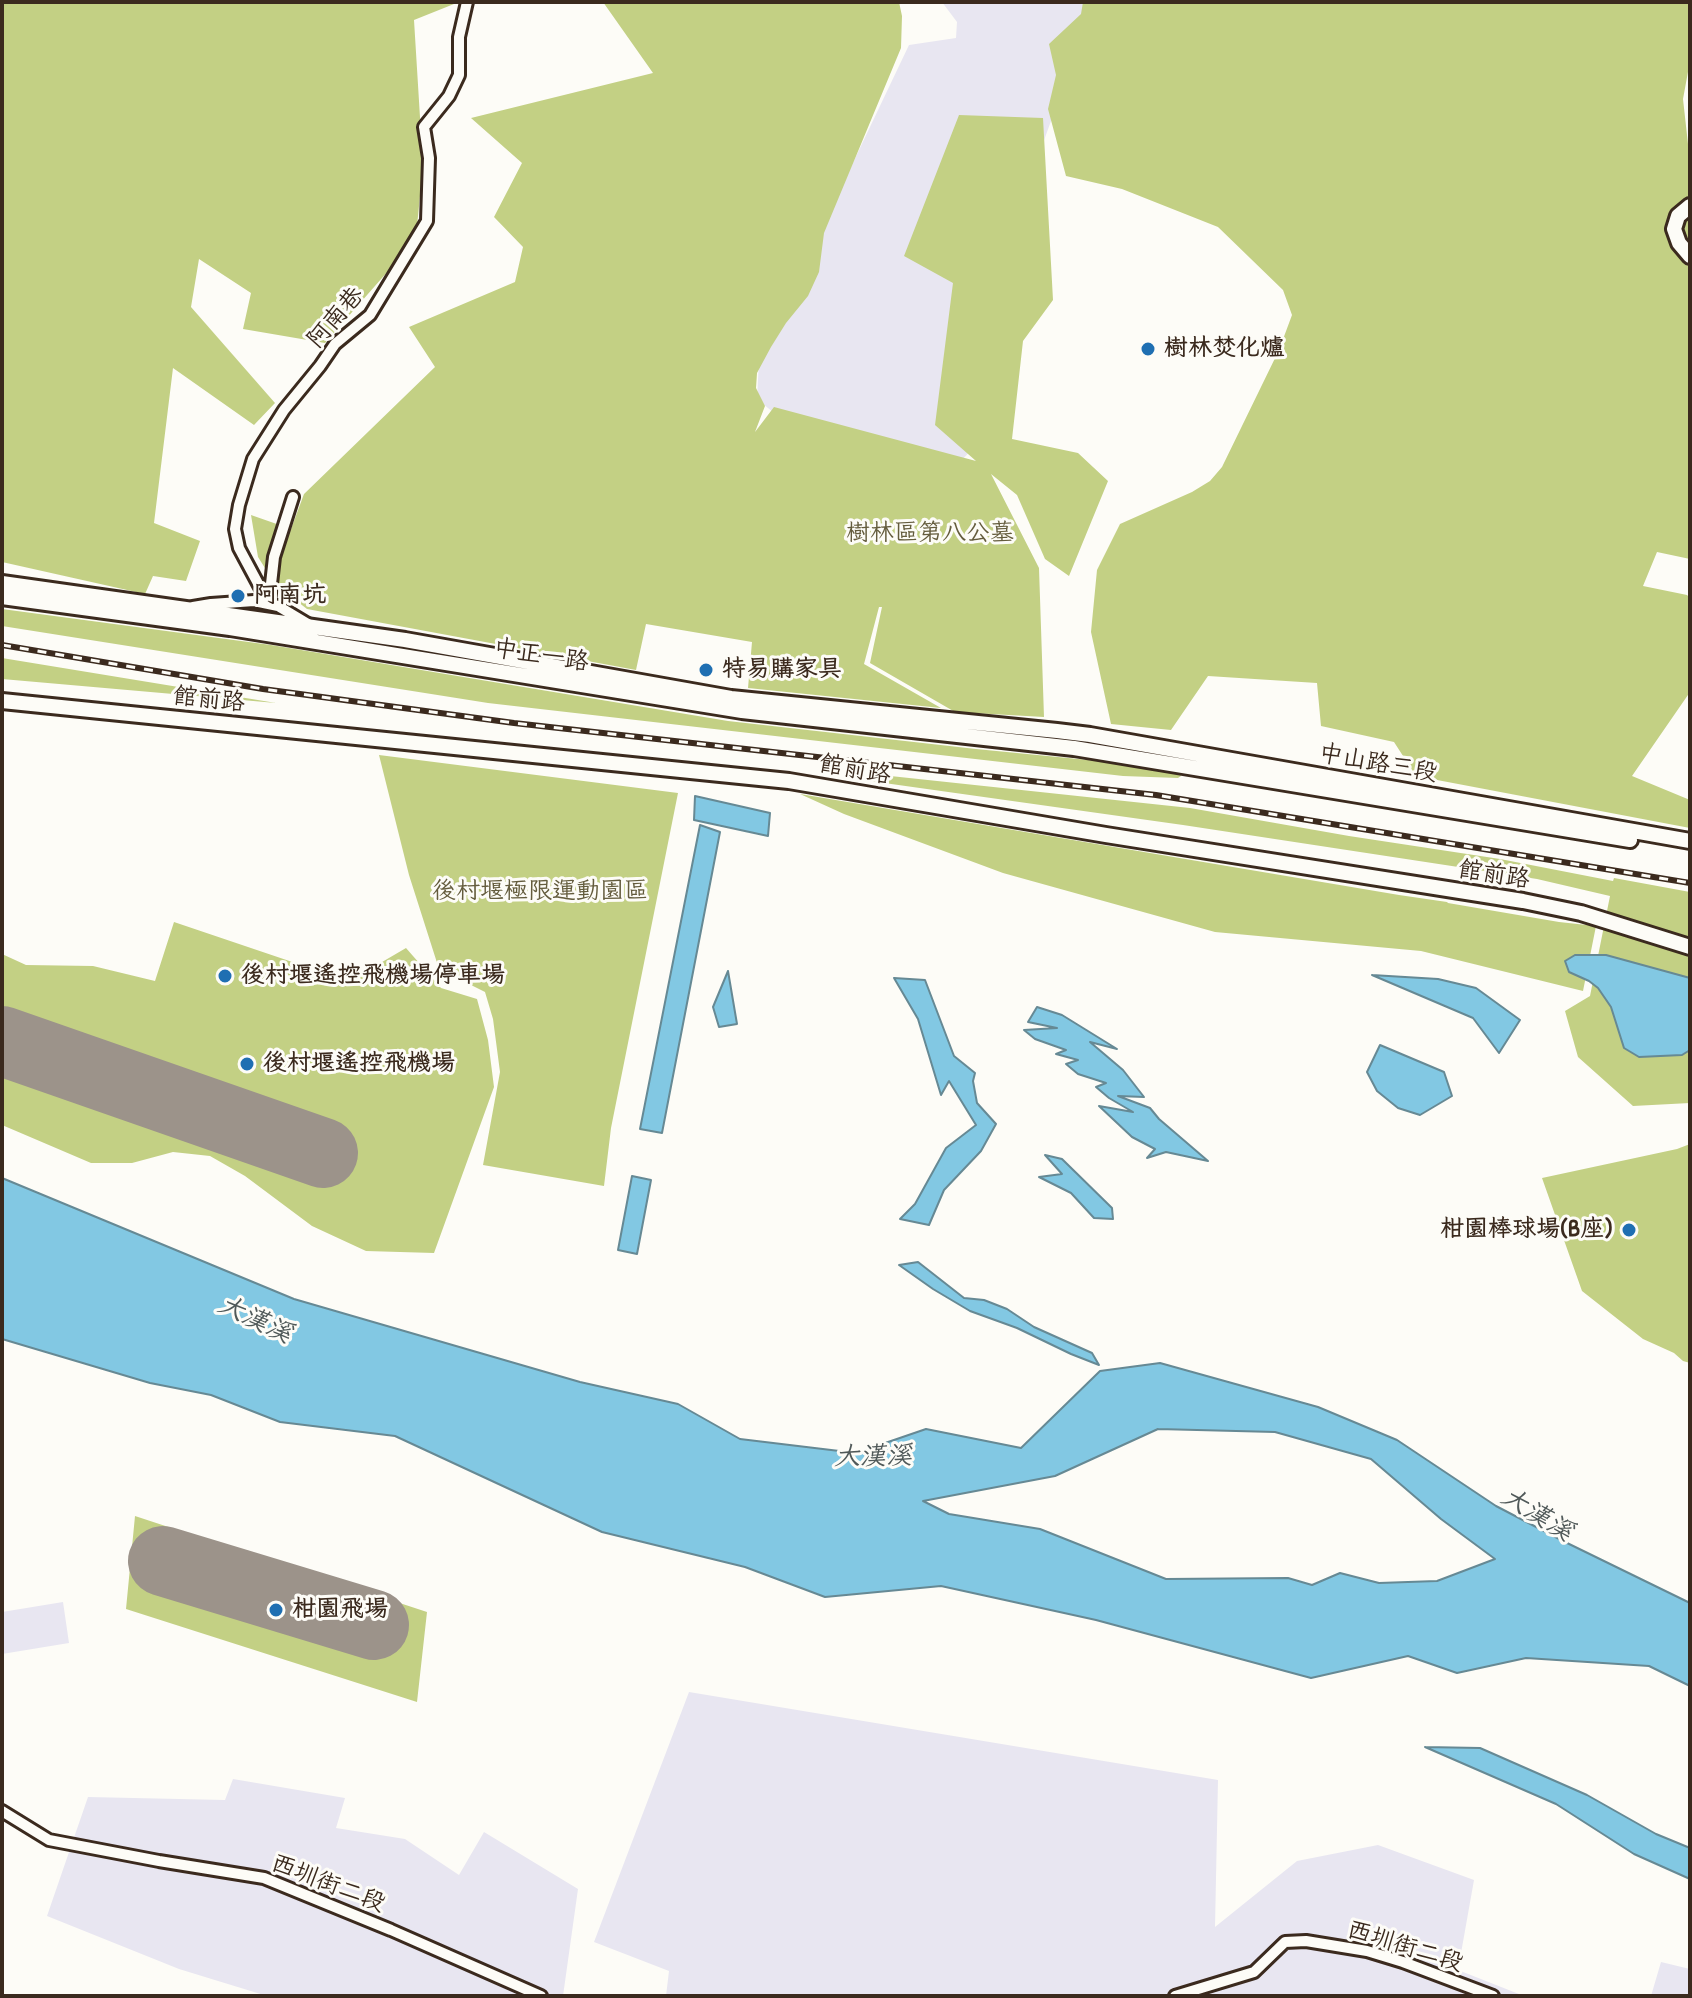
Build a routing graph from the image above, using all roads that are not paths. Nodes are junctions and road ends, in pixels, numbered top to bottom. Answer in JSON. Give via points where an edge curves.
{"nodes":[{"id":1,"x":467,"y":2,"type":"edge"},
{"id":2,"x":1690,"y":206,"type":"edge"},
{"id":3,"x":1690,"y":256,"type":"edge"},
{"id":4,"x":293,"y":497,"type":"dead end"},
{"id":5,"x":2,"y":583,"type":"edge"},
{"id":6,"x":2,"y":597,"type":"edge"},
{"id":7,"x":269,"y":604,"type":"junction"},
{"id":8,"x":184,"y":616,"type":"junction"},
{"id":9,"x":312,"y":634,"type":"junction"},
{"id":10,"x":2,"y":701,"type":"edge"},
{"id":11,"x":1057,"y":731,"type":"joint"},
{"id":12,"x":1074,"y":748,"type":"joint"},
{"id":13,"x":1690,"y":841,"type":"edge"},
{"id":14,"x":1690,"y":850,"type":"edge"},
{"id":15,"x":1690,"y":947,"type":"edge"},
{"id":16,"x":2,"y":1811,"type":"edge"},
{"id":17,"x":541,"y":1996,"type":"edge"},
{"id":18,"x":1175,"y":1996,"type":"edge"},
{"id":19,"x":1493,"y":1996,"type":"edge"}],
"edges":[{"from":1,"to":7,"type":"street","name":"阿南巷","via":[[459,37],[459,75],[424,127],[429,158],[427,221],[370,315],[335,344],[253,459],[235,529],[239,548]]},
{"from":2,"to":3,"type":"main road","via":[[1678,216],[1674,229]]},
{"from":4,"to":7,"type":"street","via":[[274,557]]},
{"from":5,"to":8,"type":"main road","name":"中正一路"},
{"from":6,"to":8,"type":"main road","name":"中正一路"},
{"from":7,"to":8,"type":"street","via":[[211,604]]},
{"from":7,"to":9,"type":"street"},
{"from":8,"to":9,"type":"main road","name":"中正一路"},
{"from":9,"to":11,"type":"main road","name":"中正一路","via":[[405,640],[731,698]]},
{"from":9,"to":12,"type":"main road","name":"中正一路","via":[[742,711]]},
{"from":10,"to":15,"type":"main road","name":"館前路","via":[[789,781],[1523,901]]},
{"from":11,"to":13,"type":"main road","name":"中山路三段"},
{"from":12,"to":14,"type":"main road","name":"中山路三段"},
{"from":16,"to":17,"type":"street","name":"西圳街二段","via":[[49,1840],[264,1878]]},
{"from":18,"to":19,"type":"street","name":"西圳街二段","via":[[1254,1972],[1285,1942],[1306,1941],[1367,1951]]}]}
